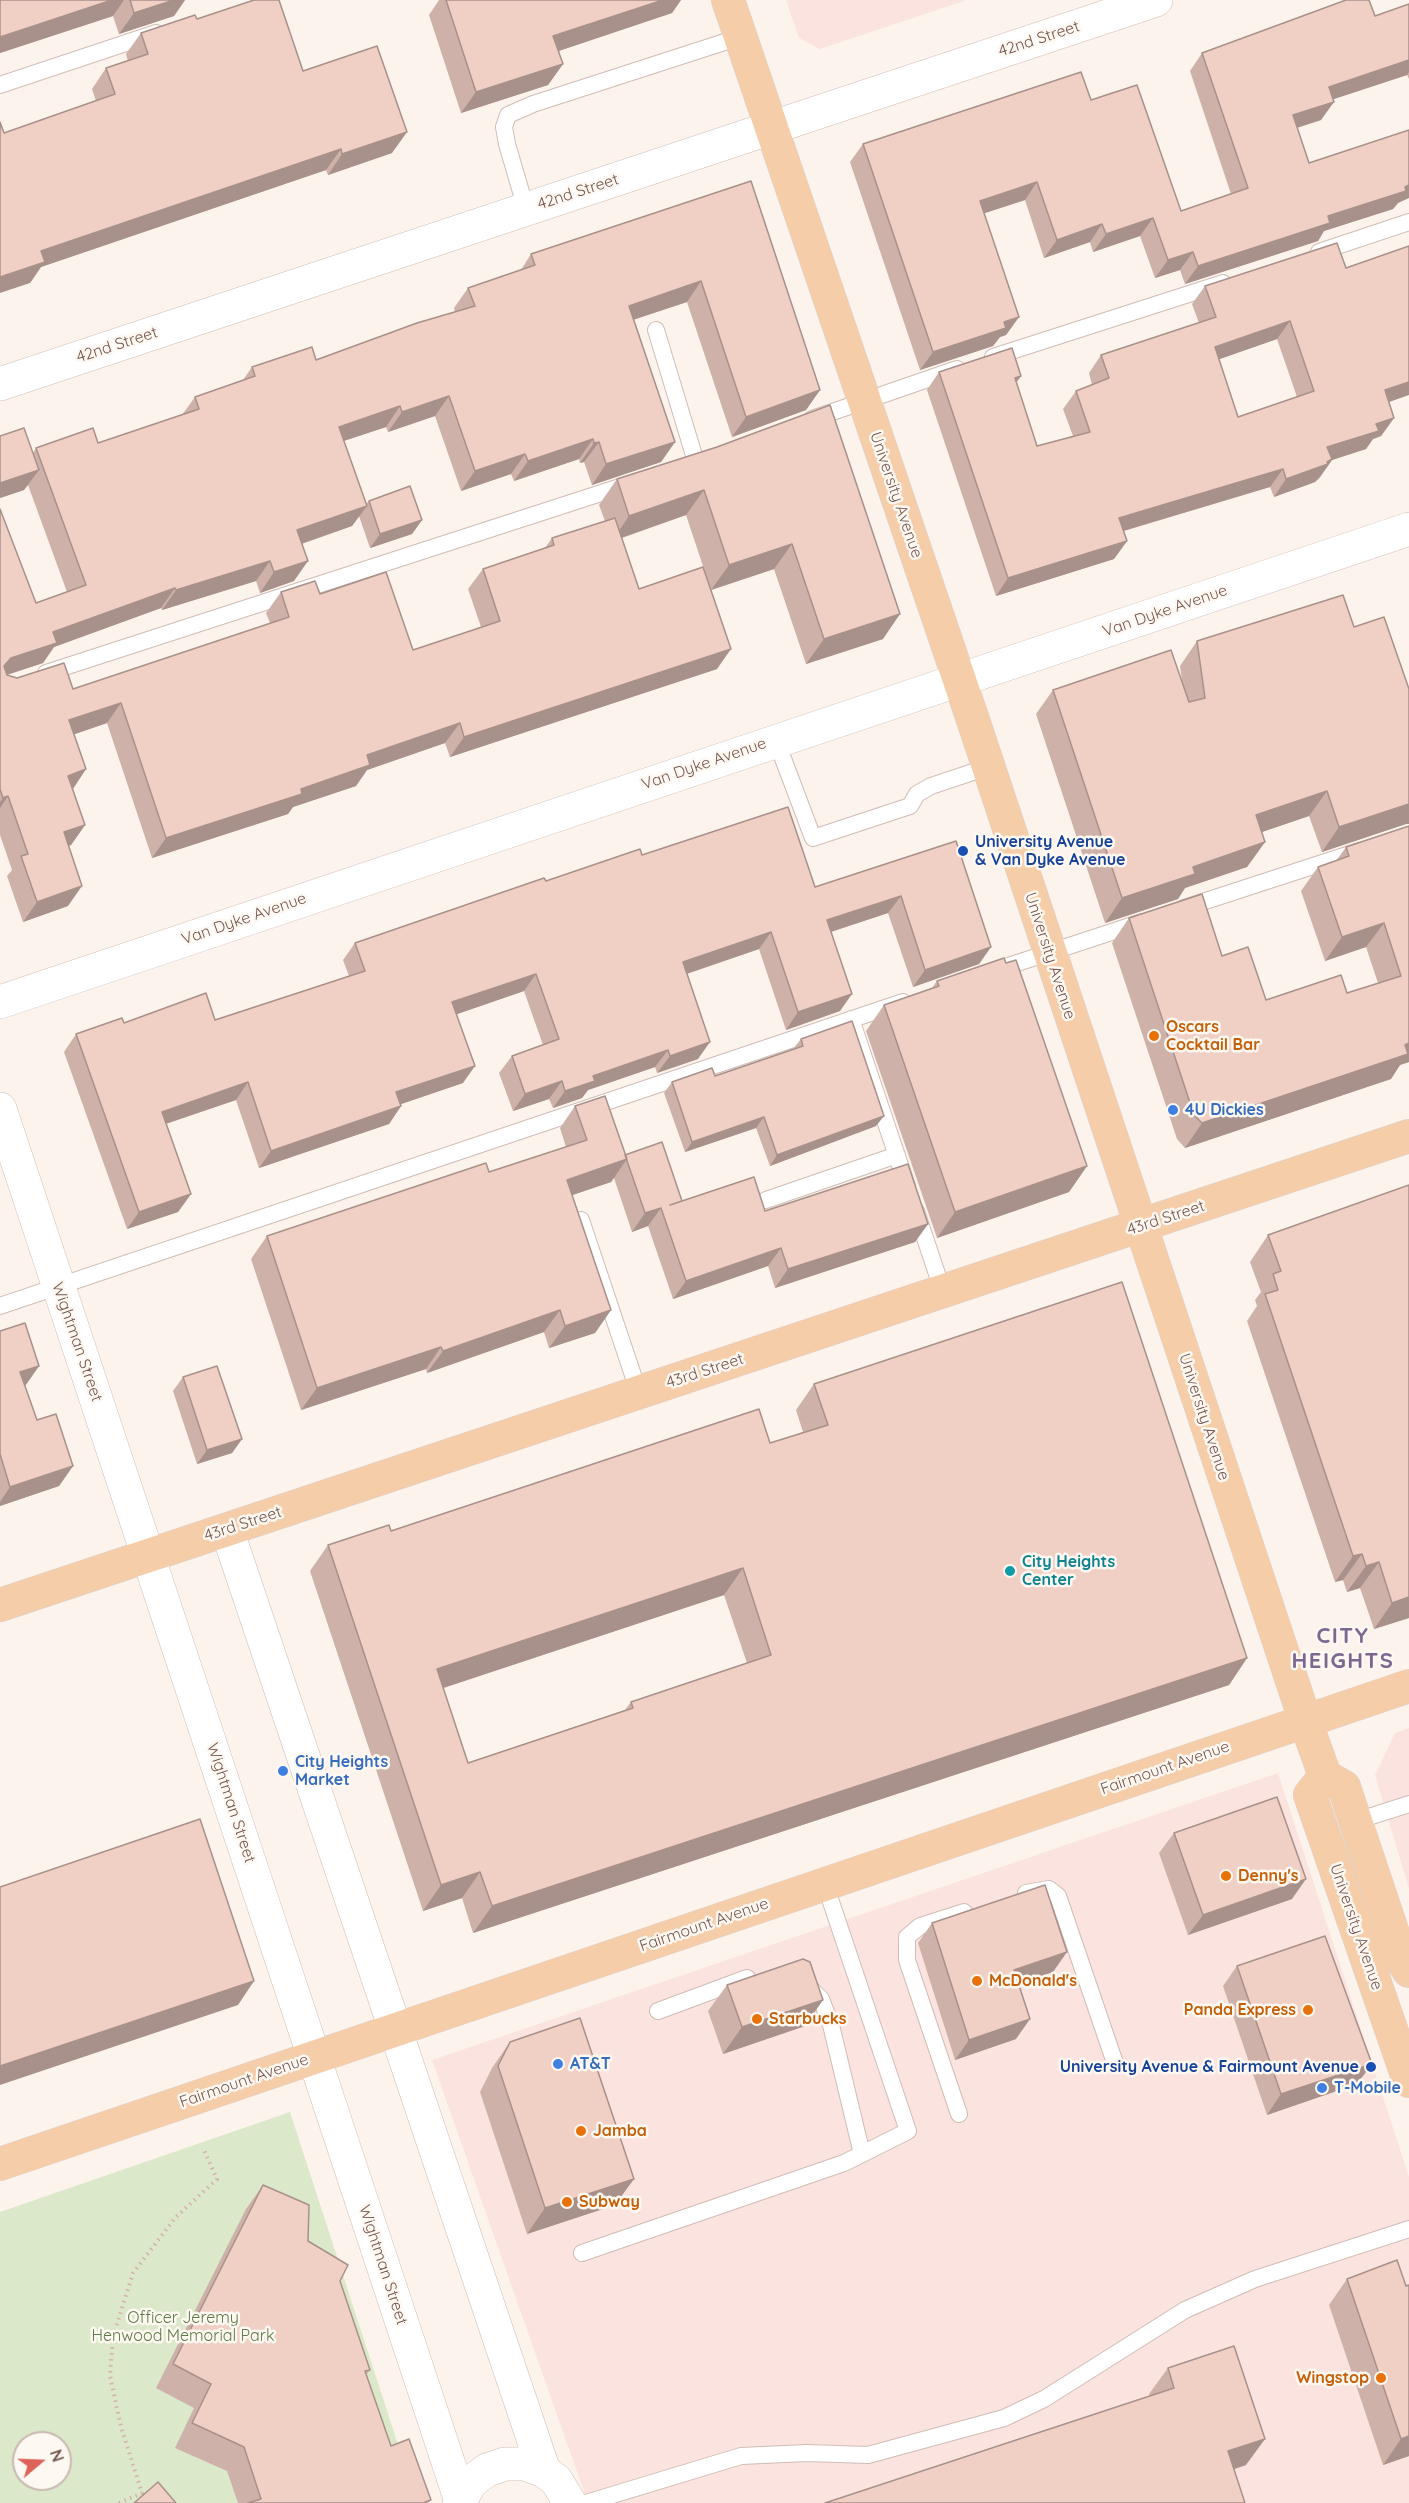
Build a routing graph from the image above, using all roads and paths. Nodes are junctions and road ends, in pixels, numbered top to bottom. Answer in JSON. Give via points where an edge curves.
{"nodes":[{"id":1,"x":728,"y":0,"type":"edge"},
{"id":2,"x":1156,"y":0,"type":"edge"},
{"id":3,"x":167,"y":30,"type":"edge"},
{"id":4,"x":740,"y":37,"type":"junction"},
{"id":5,"x":0,"y":85,"type":"edge"},
{"id":6,"x":771,"y":128,"type":"junction"},
{"id":7,"x":526,"y":209,"type":"junction"},
{"id":8,"x":1409,"y":222,"type":"edge"},
{"id":9,"x":1307,"y":255,"type":"edge"},
{"id":10,"x":1238,"y":278,"type":"edge"},
{"id":11,"x":656,"y":330,"type":"dead end"},
{"id":12,"x":0,"y":384,"type":"edge"},
{"id":13,"x":863,"y":400,"type":"junction"},
{"id":14,"x":796,"y":425,"type":"edge"},
{"id":15,"x":696,"y":462,"type":"edge"},
{"id":16,"x":650,"y":477,"type":"edge"},
{"id":17,"x":1409,"y":529,"type":"edge"},
{"id":18,"x":34,"y":677,"type":"edge"},
{"id":19,"x":958,"y":678,"type":"junction"},
{"id":20,"x":776,"y":740,"type":"junction"},
{"id":21,"x":988,"y":767,"type":"junction"},
{"id":22,"x":1375,"y":846,"type":"edge"},
{"id":23,"x":1049,"y":952,"type":"junction"},
{"id":24,"x":981,"y":975,"type":"edge"},
{"id":25,"x":916,"y":997,"type":"edge"},
{"id":26,"x":0,"y":1002,"type":"edge"},
{"id":27,"x":851,"y":1019,"type":"junction"},
{"id":28,"x":0,"y":1108,"type":"edge"},
{"id":29,"x":1409,"y":1136,"type":"edge"},
{"id":30,"x":897,"y":1155,"type":"junction"},
{"id":31,"x":766,"y":1200,"type":"dead end"},
{"id":32,"x":581,"y":1220,"type":"edge"},
{"id":33,"x":1140,"y":1226,"type":"junction"},
{"id":34,"x":58,"y":1286,"type":"junction"},
{"id":35,"x":943,"y":1292,"type":"junction"},
{"id":36,"x":0,"y":1306,"type":"edge"},
{"id":37,"x":639,"y":1393,"type":"junction"},
{"id":38,"x":227,"y":1530,"type":"junction"},
{"id":39,"x":150,"y":1555,"type":"junction"},
{"id":40,"x":0,"y":1605,"type":"edge"},
{"id":41,"x":1409,"y":1686,"type":"edge"},
{"id":42,"x":1305,"y":1720,"type":"junction"},
{"id":43,"x":1325,"y":1776,"type":"junction"},
{"id":44,"x":1409,"y":1804,"type":"edge"},
{"id":45,"x":1356,"y":1821,"type":"junction"},
{"id":46,"x":825,"y":1884,"type":"junction"},
{"id":47,"x":1011,"y":1898,"type":"edge"},
{"id":48,"x":977,"y":1908,"type":"edge"},
{"id":49,"x":1406,"y":1963,"type":"edge"},
{"id":50,"x":760,"y":1976,"type":"edge"},
{"id":51,"x":796,"y":1979,"type":"edge"},
{"id":52,"x":658,"y":2011,"type":"dead end"},
{"id":53,"x":395,"y":2030,"type":"junction"},
{"id":54,"x":315,"y":2057,"type":"junction"},
{"id":55,"x":1115,"y":2063,"type":"dead end"},
{"id":56,"x":1409,"y":2081,"type":"edge"},
{"id":57,"x":959,"y":2114,"type":"dead end"},
{"id":58,"x":204,"y":2150,"type":"dead end"},
{"id":59,"x":862,"y":2154,"type":"junction"},
{"id":60,"x":0,"y":2163,"type":"edge"},
{"id":61,"x":1409,"y":2229,"type":"edge"},
{"id":62,"x":582,"y":2253,"type":"dead end"},
{"id":63,"x":544,"y":2471,"type":"junction"},
{"id":64,"x":459,"y":2500,"type":"edge"},
{"id":65,"x":119,"y":2503,"type":"edge"},
{"id":66,"x":570,"y":2503,"type":"edge"},
{"id":67,"x":586,"y":2503,"type":"edge"}],
"edges":[{"from":1,"to":4,"type":"main road","name":"University Avenue"},
{"from":2,"to":6,"type":"street","name":"42nd Street"},
{"from":3,"to":5,"type":"lane"},
{"from":4,"to":6,"type":"main road","name":"University Avenue"},
{"from":4,"to":7,"type":"lane","via":[[508,115],[504,127],[507,144]]},
{"from":6,"to":7,"type":"street","name":"42nd Street"},
{"from":6,"to":13,"type":"main road","name":"University Avenue"},
{"from":7,"to":12,"type":"street","name":"42nd Street"},
{"from":8,"to":9,"type":"lane"},
{"from":10,"to":13,"type":"lane"},
{"from":11,"to":15,"type":"lane"},
{"from":13,"to":14,"type":"lane"},
{"from":13,"to":19,"type":"main road","name":"University Avenue"},
{"from":16,"to":18,"type":"lane"},
{"from":17,"to":19,"type":"street","name":"Van Dyke Avenue"},
{"from":19,"to":20,"type":"street","name":"Van Dyke Avenue"},
{"from":19,"to":21,"type":"main road","name":"University Avenue"},
{"from":20,"to":21,"type":"lane","via":[[813,838],[910,806],[917,794],[931,786]]},
{"from":20,"to":26,"type":"street","name":"Van Dyke Avenue"},
{"from":21,"to":23,"type":"main road","name":"University Avenue"},
{"from":22,"to":23,"type":"lane"},
{"from":23,"to":24,"type":"lane"},
{"from":23,"to":33,"type":"main road","name":"University Avenue"},
{"from":25,"to":27,"type":"lane"},
{"from":27,"to":30,"type":"lane"},
{"from":27,"to":34,"type":"lane"},
{"from":28,"to":34,"type":"street","name":"Wightman Street"},
{"from":29,"to":33,"type":"main road","name":"43rd Street"},
{"from":30,"to":31,"type":"lane"},
{"from":30,"to":35,"type":"lane"},
{"from":32,"to":37,"type":"lane"},
{"from":33,"to":35,"type":"main road","name":"43rd Street"},
{"from":33,"to":42,"type":"main road","name":"University Avenue"},
{"from":34,"to":36,"type":"lane"},
{"from":34,"to":39,"type":"street","name":"Wightman Street"},
{"from":35,"to":37,"type":"main road","name":"43rd Street"},
{"from":37,"to":38,"type":"main road","name":"43rd Street"},
{"from":38,"to":39,"type":"main road","name":"43rd Street"},
{"from":38,"to":53,"type":"street"},
{"from":39,"to":40,"type":"main road","name":"43rd Street"},
{"from":39,"to":54,"type":"street","name":"Wightman Street"},
{"from":41,"to":42,"type":"main road","name":"Fairmount Avenue"},
{"from":42,"to":43,"type":"main road","name":"University Avenue"},
{"from":42,"to":46,"type":"main road","name":"Fairmount Avenue"},
{"from":43,"to":45,"type":"main road","name":"University Avenue","via":[[1344,1787]]},
{"from":43,"to":56,"type":"main road","name":"University Avenue","via":[[1310,1795]]},
{"from":44,"to":45,"type":"lane"},
{"from":45,"to":49,"type":"main road","name":"University Avenue"},
{"from":46,"to":53,"type":"main road","name":"Fairmount Avenue"},
{"from":46,"to":59,"type":"lane","via":[[908,2131]]},
{"from":47,"to":55,"type":"lane","via":[[1048,1889],[1058,1896]]},
{"from":48,"to":57,"type":"lane","via":[[920,1926],[907,1937],[907,1960]]},
{"from":50,"to":52,"type":"lane"},
{"from":51,"to":59,"type":"lane","via":[[821,2000],[831,2025]]},
{"from":53,"to":54,"type":"main road","name":"Fairmount Avenue"},
{"from":53,"to":63,"type":"street"},
{"from":54,"to":60,"type":"main road","name":"Fairmount Avenue"},
{"from":54,"to":64,"type":"street","name":"Wightman Street"},
{"from":58,"to":65,"type":"path","via":[[217,2180],[176,2218],[132,2273],[112,2337],[110,2376],[142,2493]]},
{"from":59,"to":62,"type":"lane"},
{"from":61,"to":67,"type":"lane","via":[[1255,2280],[1185,2310],[1044,2399],[1004,2418],[868,2455],[741,2456]]},
{"from":63,"to":64,"type":"street","name":"Wightman Street","via":[[525,2464],[505,2464],[487,2470],[471,2482]]},
{"from":63,"to":66,"type":"street","via":[[556,2480]]}]}
